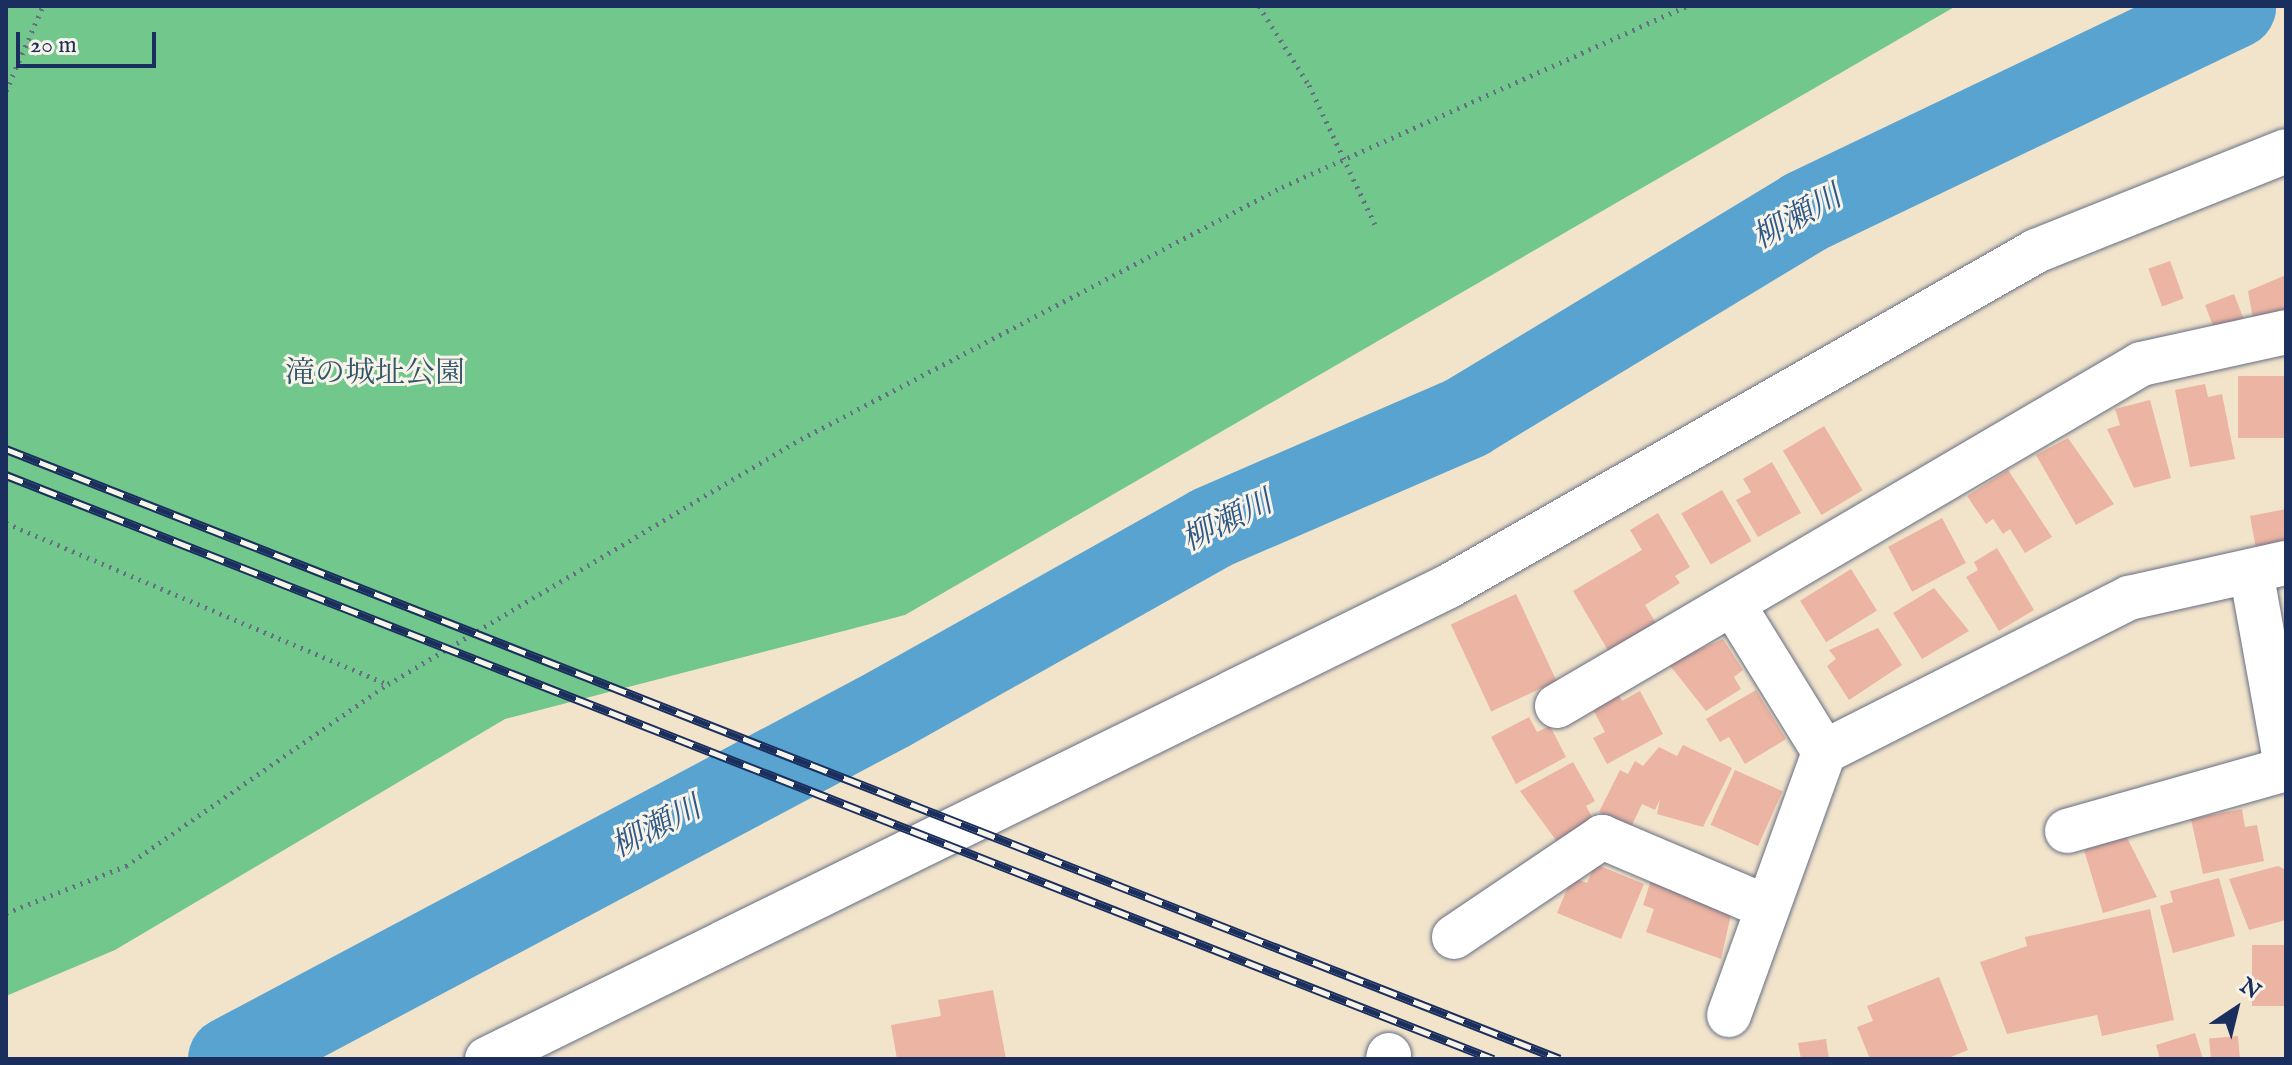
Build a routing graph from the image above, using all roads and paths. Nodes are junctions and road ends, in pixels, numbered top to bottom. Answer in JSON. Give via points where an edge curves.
{"nodes":[{"id":1,"x":43,"y":6,"type":"edge"},
{"id":2,"x":1259,"y":6,"type":"edge"},
{"id":3,"x":1686,"y":6,"type":"edge"},
{"id":4,"x":6,"y":90,"type":"edge"},
{"id":5,"x":2286,"y":151,"type":"edge"},
{"id":6,"x":1343,"y":160,"type":"junction"},
{"id":7,"x":1377,"y":229,"type":"dead end"},
{"id":8,"x":2286,"y":332,"type":"edge"},
{"id":9,"x":6,"y":523,"type":"edge"},
{"id":10,"x":2268,"y":567,"type":"edge"},
{"id":11,"x":1734,"y":606,"type":"junction"},
{"id":12,"x":388,"y":684,"type":"junction"},
{"id":13,"x":1557,"y":706,"type":"dead end"},
{"id":14,"x":1824,"y":752,"type":"junction"},
{"id":15,"x":2286,"y":767,"type":"edge"},
{"id":16,"x":2067,"y":831,"type":"dead end"},
{"id":17,"x":1767,"y":907,"type":"junction"},
{"id":18,"x":6,"y":913,"type":"edge"},
{"id":19,"x":1454,"y":937,"type":"dead end"},
{"id":20,"x":1729,"y":1015,"type":"dead end"},
{"id":21,"x":487,"y":1059,"type":"edge"}],
"edges":[{"from":1,"to":4,"type":"path"},
{"from":2,"to":6,"type":"path","via":[[1309,85]]},
{"from":3,"to":6,"type":"path"},
{"from":5,"to":21,"type":"street","via":[[2036,251],[1449,586]]},
{"from":6,"to":7,"type":"path"},
{"from":6,"to":12,"type":"path","via":[[801,439]]},
{"from":8,"to":11,"type":"street","via":[[2141,364]]},
{"from":9,"to":12,"type":"path"},
{"from":10,"to":14,"type":"street","via":[[2129,598]]},
{"from":10,"to":15,"type":"street"},
{"from":11,"to":13,"type":"street"},
{"from":11,"to":14,"type":"street"},
{"from":12,"to":18,"type":"path","via":[[126,866]]},
{"from":14,"to":17,"type":"street"},
{"from":15,"to":16,"type":"street"},
{"from":17,"to":19,"type":"street","via":[[1602,837]]},
{"from":17,"to":20,"type":"street"}]}
